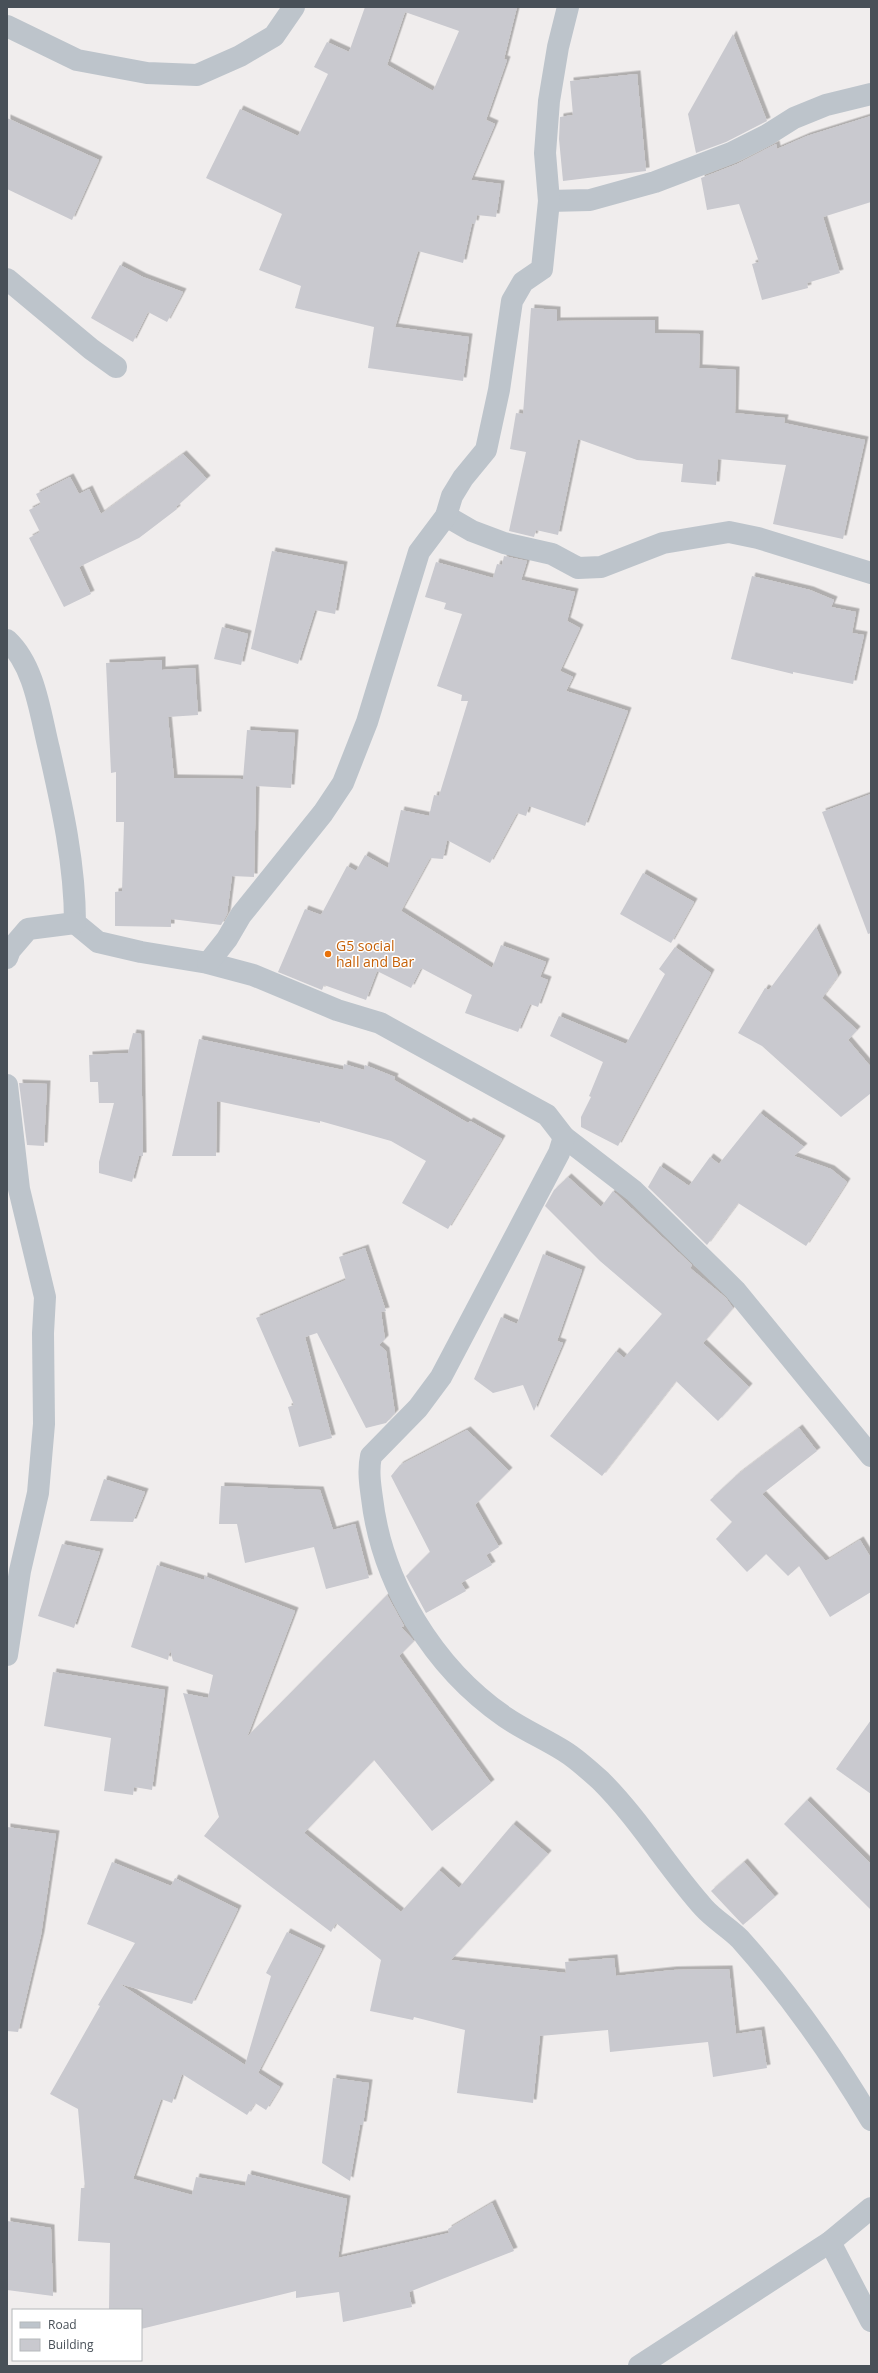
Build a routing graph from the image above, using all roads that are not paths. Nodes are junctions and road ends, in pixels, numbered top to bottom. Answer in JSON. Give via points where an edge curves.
{"nodes":[{"id":1,"x":294,"y":7,"type":"edge"},
{"id":2,"x":568,"y":7,"type":"edge"},
{"id":3,"x":7,"y":26,"type":"edge"},
{"id":4,"x":871,"y":94,"type":"edge"},
{"id":5,"x":549,"y":201,"type":"junction"},
{"id":6,"x":7,"y":278,"type":"edge"},
{"id":7,"x":116,"y":367,"type":"dead end"},
{"id":8,"x":446,"y":516,"type":"junction"},
{"id":9,"x":871,"y":573,"type":"edge"},
{"id":10,"x":7,"y":640,"type":"edge"},
{"id":11,"x":75,"y":923,"type":"junction"},
{"id":12,"x":7,"y":958,"type":"edge"},
{"id":13,"x":208,"y":963,"type":"junction"},
{"id":14,"x":7,"y":1085,"type":"edge"},
{"id":15,"x":564,"y":1137,"type":"junction"},
{"id":16,"x":871,"y":1456,"type":"edge"},
{"id":17,"x":7,"y":1655,"type":"edge"},
{"id":18,"x":871,"y":2120,"type":"edge"},
{"id":19,"x":871,"y":2208,"type":"edge"},
{"id":20,"x":830,"y":2242,"type":"junction"},
{"id":21,"x":871,"y":2321,"type":"edge"},
{"id":22,"x":639,"y":2366,"type":"edge"}],
"edges":[{"from":1,"to":3,"type":"street","via":[[274,36],[240,56],[197,75],[147,73],[77,60]]},
{"from":2,"to":5,"type":"street","via":[[549,101],[545,153]]},
{"from":4,"to":5,"type":"street","via":[[826,105],[794,118],[731,153],[655,182],[590,200]]},
{"from":5,"to":8,"type":"street","via":[[542,269],[523,282],[512,301],[499,390],[486,450],[452,496]]},
{"from":6,"to":7,"type":"street"},
{"from":8,"to":9,"type":"street","via":[[472,531],[504,543],[552,554],[578,568],[601,567],[663,543],[729,532],[758,538]]},
{"from":8,"to":13,"type":"street","via":[[419,552],[367,722],[343,783],[323,813],[241,915],[227,939]]},
{"from":10,"to":11,"type":"street","via":[[15,648],[32,680],[65,822],[75,893]]},
{"from":11,"to":12,"type":"street","via":[[28,929],[10,950]]},
{"from":11,"to":13,"type":"street","via":[[98,942]]},
{"from":13,"to":15,"type":"street","via":[[253,975],[337,1010],[380,1023],[547,1115]]},
{"from":14,"to":17,"type":"street","via":[[19,1189],[45,1297],[42,1333],[44,1424],[38,1493],[20,1571]]},
{"from":15,"to":16,"type":"street","via":[[634,1191],[735,1290]]},
{"from":15,"to":18,"type":"street","via":[[559,1153],[441,1378],[418,1408],[371,1456],[374,1517],[382,1544],[415,1621],[441,1658],[469,1688],[505,1717],[567,1752],[601,1782],[665,1856],[705,1908],[737,1936],[799,2010]]},
{"from":19,"to":20,"type":"street"},
{"from":20,"to":21,"type":"street"},
{"from":20,"to":22,"type":"street"}]}
